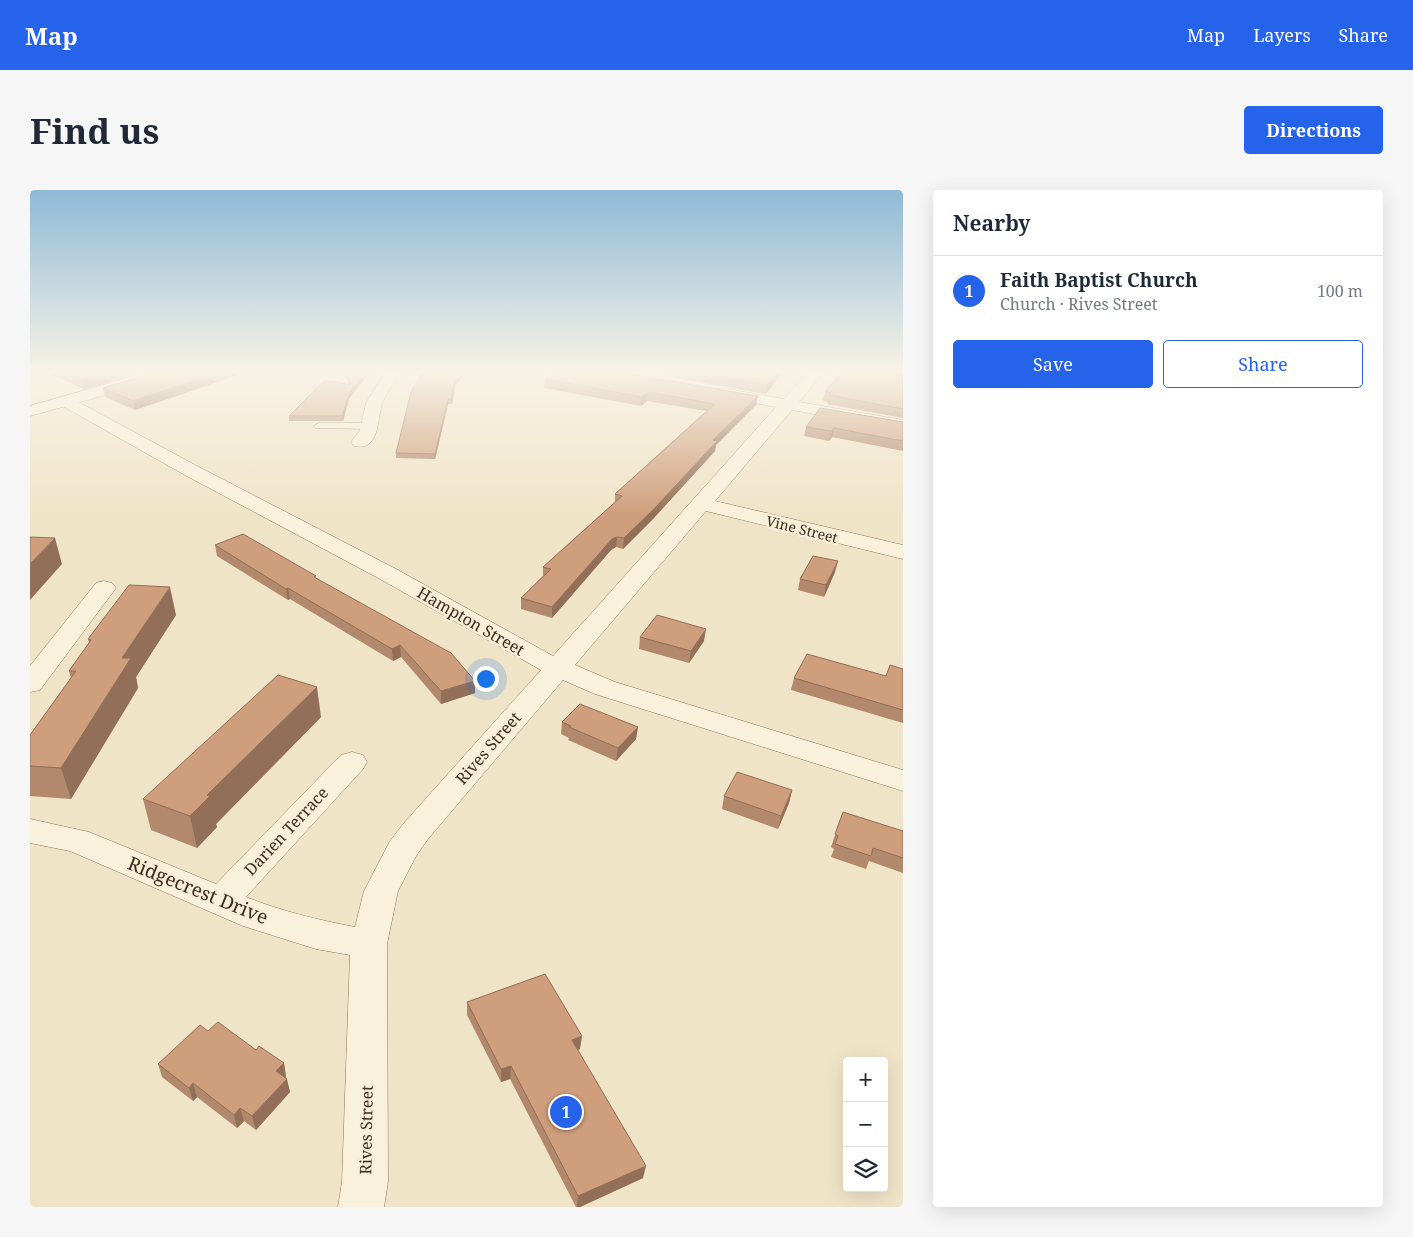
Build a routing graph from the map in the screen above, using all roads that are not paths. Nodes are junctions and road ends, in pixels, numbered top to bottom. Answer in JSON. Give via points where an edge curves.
{"nodes":[{"id":1,"x":99,"y":420,"type":"edge"},
{"id":2,"x":370,"y":420,"type":"edge"},
{"id":3,"x":775,"y":420,"type":"edge"},
{"id":4,"x":877,"y":420,"type":"edge"},
{"id":5,"x":903,"y":425,"type":"edge"},
{"id":6,"x":319,"y":426,"type":"dead end"},
{"id":7,"x":369,"y":426,"type":"junction"},
{"id":8,"x":360,"y":442,"type":"dead end"},
{"id":9,"x":702,"y":504,"type":"junction"},
{"id":10,"x":903,"y":552,"type":"edge"},
{"id":11,"x":104,"y":588,"type":"dead end"},
{"id":12,"x":557,"y":669,"type":"junction"},
{"id":13,"x":30,"y":684,"type":"edge"},
{"id":14,"x":352,"y":762,"type":"dead end"},
{"id":15,"x":903,"y":781,"type":"edge"},
{"id":16,"x":30,"y":831,"type":"edge"},
{"id":17,"x":220,"y":900,"type":"junction"},
{"id":18,"x":369,"y":944,"type":"junction"},
{"id":19,"x":361,"y":1207,"type":"edge"}],
"edges":[{"from":1,"to":12,"type":"street","name":"Hampton Street","via":[[388,574]]},
{"from":2,"to":7,"type":"street"},
{"from":3,"to":9,"type":"street","name":"Rives Street"},
{"from":4,"to":5,"type":"street"},
{"from":6,"to":7,"type":"lane"},
{"from":7,"to":8,"type":"street"},
{"from":9,"to":10,"type":"street","name":"Vine Street"},
{"from":9,"to":12,"type":"street","name":"Rives Street"},
{"from":11,"to":13,"type":"street"},
{"from":12,"to":15,"type":"street","name":"Hampton Street","via":[[605,688]]},
{"from":12,"to":18,"type":"street","name":"Rives Street","via":[[402,850],[381,891]]},
{"from":14,"to":17,"type":"street","name":"Darien Terrace"},
{"from":16,"to":17,"type":"street","name":"Ridgecrest Drive","via":[[77,840]]},
{"from":17,"to":18,"type":"street","name":"Ridgecrest Drive","via":[[256,916],[316,934]]},
{"from":18,"to":19,"type":"street","name":"Rives Street","via":[[365,1182]]}]}
